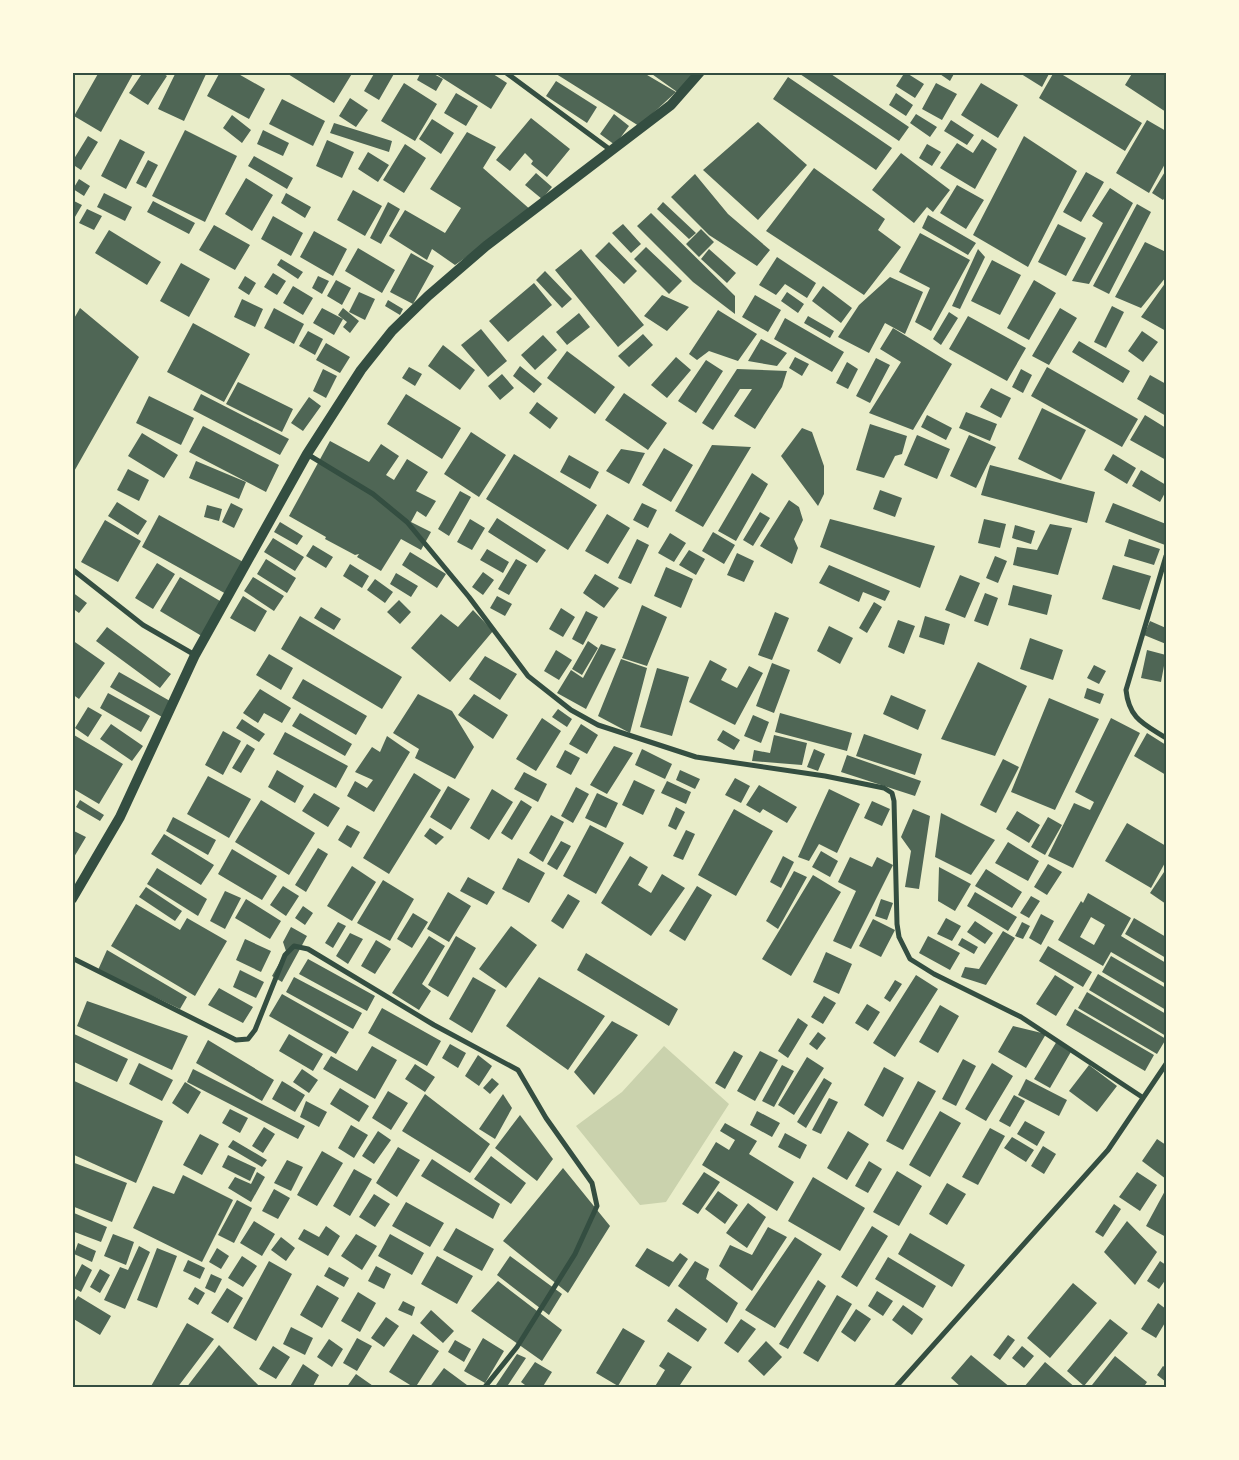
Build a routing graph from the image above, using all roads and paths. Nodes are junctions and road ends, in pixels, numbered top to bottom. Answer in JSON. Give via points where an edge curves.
{"nodes":[{"id":1,"x":505,"y":72,"type":"edge"},
{"id":2,"x":700,"y":72,"type":"edge"},
{"id":3,"x":612,"y":151,"type":"junction"},
{"id":4,"x":307,"y":454,"type":"junction"},
{"id":5,"x":1166,"y":556,"type":"edge"},
{"id":6,"x":72,"y":569,"type":"edge"},
{"id":7,"x":195,"y":655,"type":"junction"},
{"id":8,"x":1166,"y":738,"type":"edge"},
{"id":9,"x":72,"y":899,"type":"edge"},
{"id":10,"x":72,"y":958,"type":"edge"},
{"id":11,"x":1166,"y":1064,"type":"edge"},
{"id":12,"x":1142,"y":1097,"type":"junction"},
{"id":13,"x":484,"y":1388,"type":"edge"},
{"id":14,"x":895,"y":1388,"type":"edge"}],
"edges":[{"from":1,"to":3,"type":"street"},
{"from":2,"to":3,"type":"main road","via":[[671,105]]},
{"from":3,"to":4,"type":"main road","via":[[486,246],[392,331],[361,370]]},
{"from":4,"to":7,"type":"main road"},
{"from":4,"to":12,"type":"street","via":[[373,494],[407,522],[528,676],[572,710],[598,725],[696,757],[825,776],[884,788],[892,793],[899,937],[910,959],[1021,1017]]},
{"from":5,"to":8,"type":"street","via":[[1126,690],[1128,705],[1138,720]]},
{"from":6,"to":7,"type":"street","via":[[143,625]]},
{"from":7,"to":9,"type":"main road","via":[[120,817]]},
{"from":10,"to":13,"type":"street","via":[[236,1040],[248,1039],[255,1030],[285,955],[294,946],[308,949],[434,1025],[518,1070],[546,1118],[592,1183],[597,1206],[576,1254],[518,1347]]},
{"from":11,"to":12,"type":"street"},
{"from":12,"to":14,"type":"street","via":[[1108,1150]]}]}
